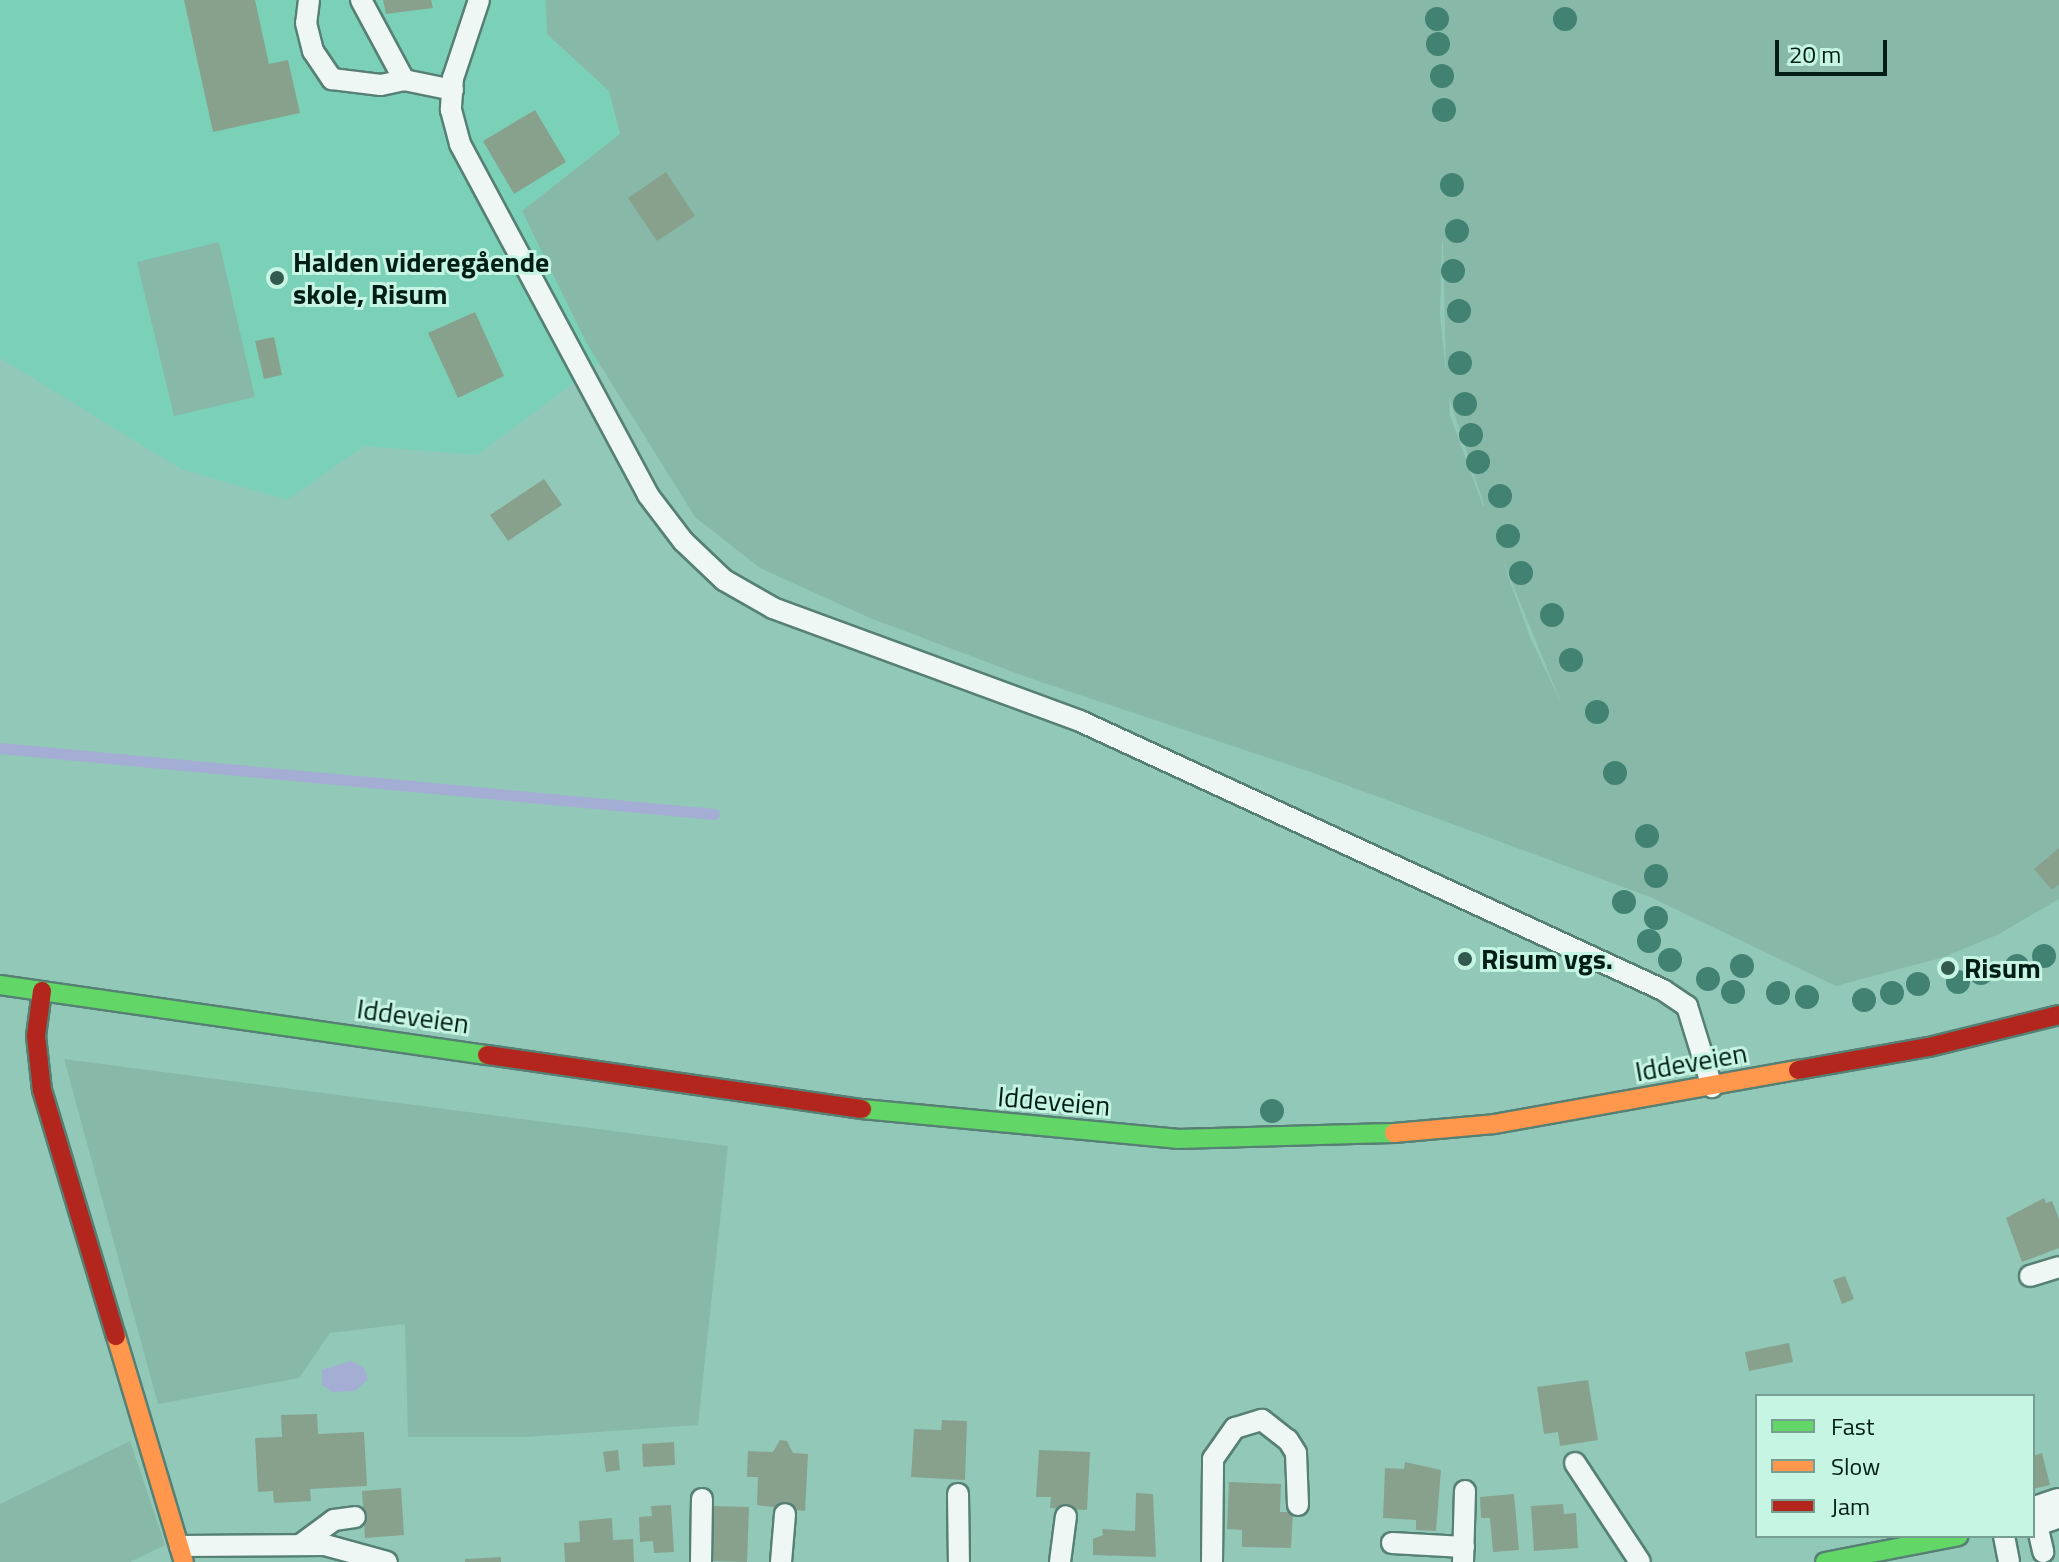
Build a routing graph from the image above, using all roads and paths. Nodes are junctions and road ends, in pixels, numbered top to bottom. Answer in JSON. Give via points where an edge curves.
{"nodes":[{"id":1,"x":309,"y":0,"type":"edge"},
{"id":2,"x":361,"y":0,"type":"edge"},
{"id":3,"x":479,"y":0,"type":"edge"},
{"id":4,"x":404,"y":80,"type":"junction"},
{"id":5,"x":453,"y":90,"type":"junction"},
{"id":6,"x":0,"y":985,"type":"edge"},
{"id":7,"x":42,"y":991,"type":"junction"},
{"id":8,"x":2059,"y":1015,"type":"edge"},
{"id":9,"x":1712,"y":1087,"type":"junction"},
{"id":10,"x":2059,"y":1267,"type":"edge"},
{"id":11,"x":2030,"y":1276,"type":"dead end"},
{"id":12,"x":1575,"y":1463,"type":"dead end"},
{"id":13,"x":1465,"y":1491,"type":"dead end"},
{"id":14,"x":958,"y":1494,"type":"dead end"},
{"id":15,"x":702,"y":1499,"type":"dead end"},
{"id":16,"x":1298,"y":1505,"type":"dead end"},
{"id":17,"x":785,"y":1514,"type":"dead end"},
{"id":18,"x":1066,"y":1516,"type":"dead end"},
{"id":19,"x":355,"y":1517,"type":"dead end"},
{"id":20,"x":1949,"y":1538,"type":"edge"},
{"id":21,"x":2021,"y":1538,"type":"edge"},
{"id":22,"x":2023,"y":1538,"type":"edge"},
{"id":23,"x":1392,"y":1543,"type":"dead end"},
{"id":24,"x":300,"y":1545,"type":"junction"},
{"id":25,"x":182,"y":1554,"type":"edge"},
{"id":26,"x":1464,"y":1555,"type":"edge"},
{"id":27,"x":378,"y":1560,"type":"edge"},
{"id":28,"x":1838,"y":1561,"type":"edge"},
{"id":29,"x":701,"y":1562,"type":"edge"},
{"id":30,"x":781,"y":1562,"type":"edge"},
{"id":31,"x":959,"y":1562,"type":"edge"},
{"id":32,"x":1060,"y":1562,"type":"edge"},
{"id":33,"x":1212,"y":1562,"type":"edge"},
{"id":34,"x":1640,"y":1562,"type":"edge"},
{"id":35,"x":2002,"y":1562,"type":"edge"},
{"id":36,"x":2009,"y":1562,"type":"edge"}],
"edges":[{"from":1,"to":4,"type":"lane","via":[[306,23],[313,51],[332,79],[381,85]]},
{"from":2,"to":4,"type":"lane"},
{"from":3,"to":5,"type":"lane","via":[[460,50]]},
{"from":4,"to":5,"type":"lane"},
{"from":5,"to":9,"type":"lane","via":[[451,110],[460,144],[648,495],[683,541],[724,580],[773,608],[1080,721],[1663,990],[1687,1006]]},
{"from":6,"to":7,"type":"main road","name":"Iddeveien"},
{"from":7,"to":9,"type":"main road","name":"Iddeveien","via":[[898,1114],[1177,1139],[1414,1132]]},
{"from":7,"to":25,"type":"main road","via":[[36,1036],[42,1090]]},
{"from":8,"to":9,"type":"main road","name":"Iddeveien","via":[[1929,1047]]},
{"from":10,"to":11,"type":"lane"},
{"from":12,"to":34,"type":"lane"},
{"from":13,"to":26,"type":"lane"},
{"from":14,"to":31,"type":"lane"},
{"from":15,"to":29,"type":"lane"},
{"from":16,"to":33,"type":"lane","via":[[1296,1453],[1288,1440],[1262,1420],[1235,1428],[1213,1459]]},
{"from":17,"to":30,"type":"lane"},
{"from":18,"to":32,"type":"lane"},
{"from":19,"to":24,"type":"lane","via":[[334,1520]]},
{"from":20,"to":28,"type":"main road"},
{"from":21,"to":35,"type":"lane"},
{"from":22,"to":36,"type":"lane"},
{"from":23,"to":26,"type":"lane"},
{"from":24,"to":25,"type":"lane"},
{"from":24,"to":27,"type":"lane","via":[[325,1545]]}]}
